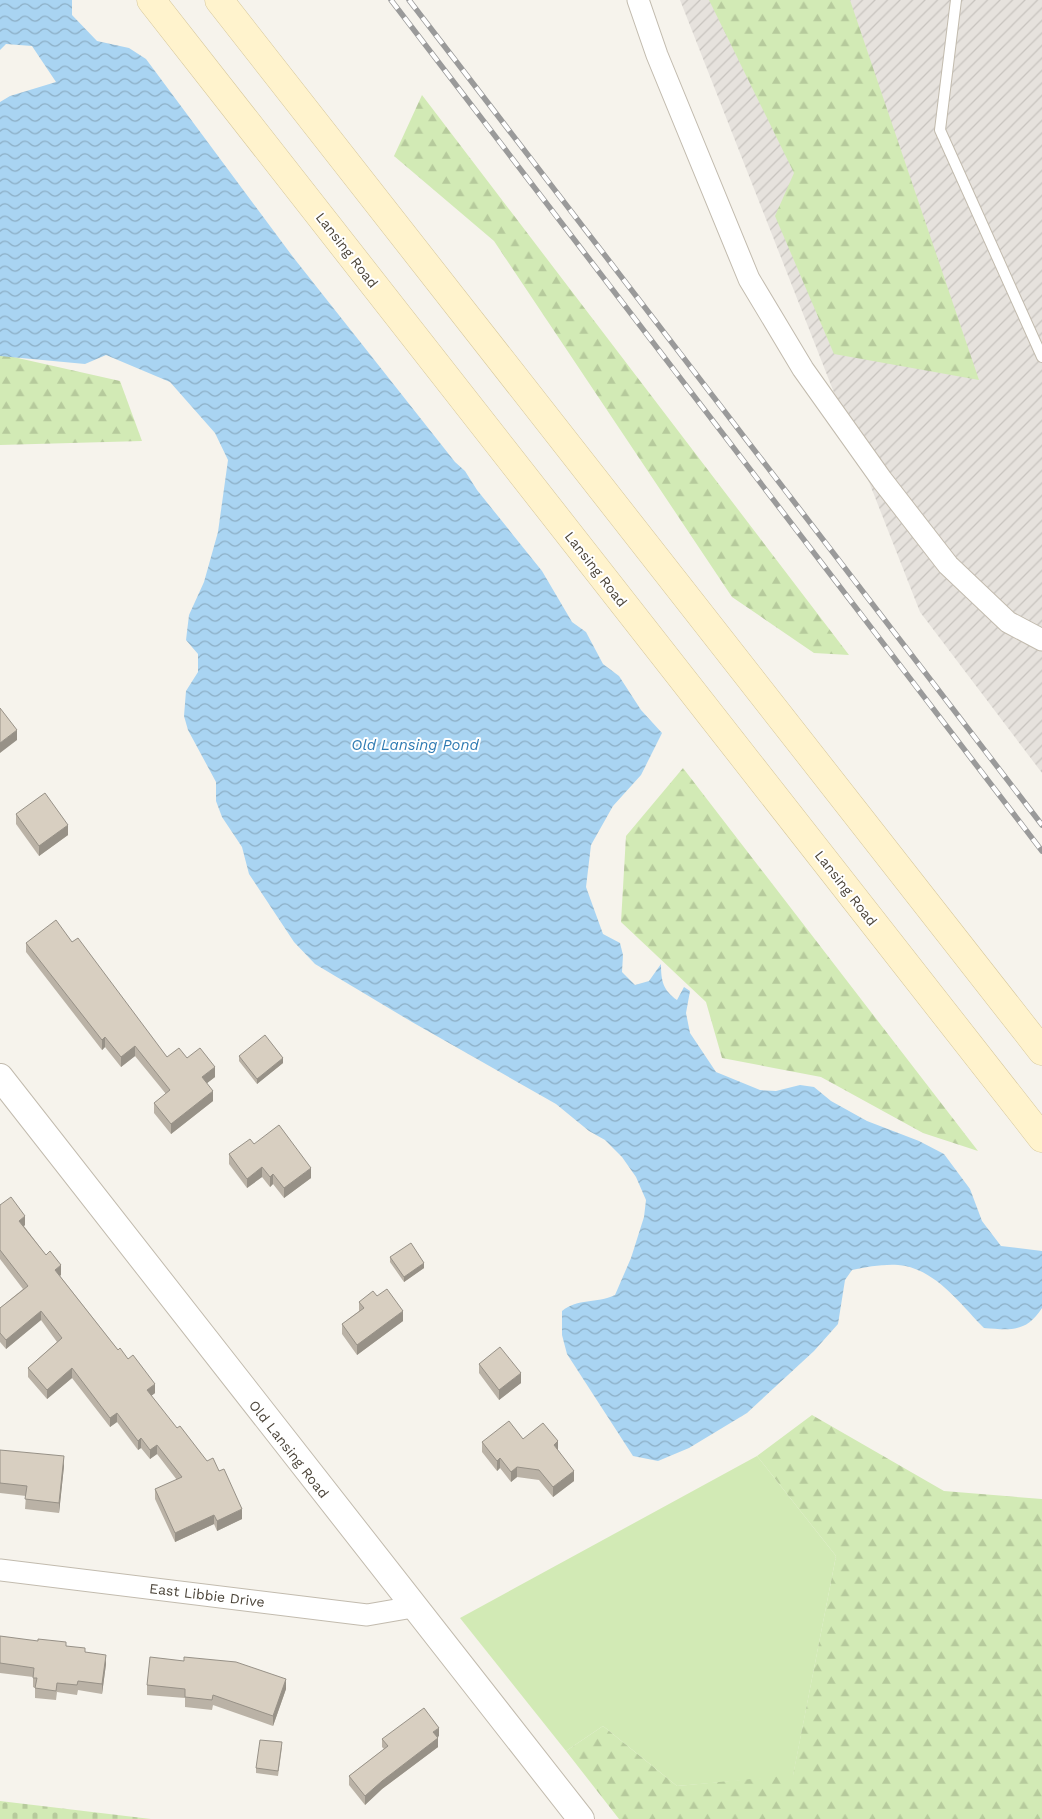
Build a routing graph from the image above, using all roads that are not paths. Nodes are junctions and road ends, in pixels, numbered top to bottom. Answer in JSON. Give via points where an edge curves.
{"nodes":[{"id":1,"x":151,"y":0,"type":"edge"},
{"id":2,"x":219,"y":0,"type":"edge"},
{"id":3,"x":638,"y":0,"type":"edge"},
{"id":4,"x":956,"y":0,"type":"edge"},
{"id":5,"x":1042,"y":357,"type":"edge"},
{"id":6,"x":1042,"y":640,"type":"edge"},
{"id":7,"x":1042,"y":1051,"type":"edge"},
{"id":8,"x":0,"y":1077,"type":"edge"},
{"id":9,"x":1042,"y":1138,"type":"edge"},
{"id":10,"x":0,"y":1570,"type":"edge"},
{"id":11,"x":413,"y":1607,"type":"junction"},
{"id":12,"x":581,"y":1819,"type":"edge"}],
"edges":[{"from":1,"to":9,"type":"main road","name":"Lansing Road"},
{"from":2,"to":7,"type":"main road"},
{"from":3,"to":6,"type":"street","via":[[749,279],[803,369],[882,480],[948,565],[1008,622]]},
{"from":4,"to":5,"type":"lane","via":[[940,130]]},
{"from":8,"to":11,"type":"street","name":"Old Lansing Road"},
{"from":10,"to":11,"type":"street","name":"East Libbie Drive","via":[[367,1614]]},
{"from":11,"to":12,"type":"street","name":"Old Lansing Road"}]}
